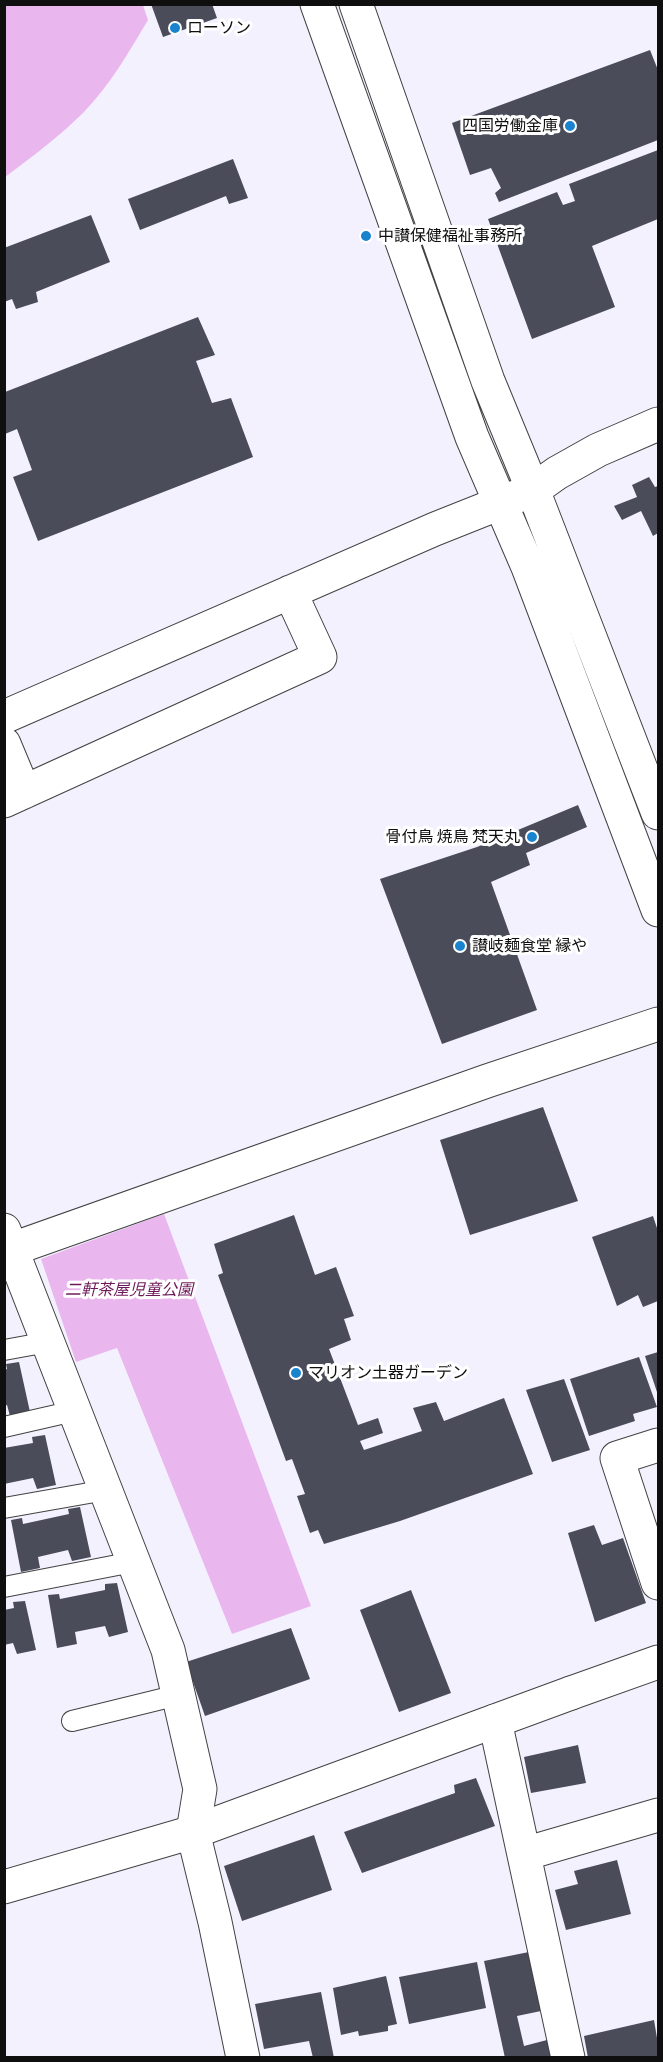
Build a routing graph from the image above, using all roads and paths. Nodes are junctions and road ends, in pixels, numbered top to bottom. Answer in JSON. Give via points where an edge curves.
{"nodes":[{"id":1,"x":317,"y":4,"type":"edge"},
{"id":2,"x":356,"y":4,"type":"edge"},
{"id":3,"x":658,"y":424,"type":"edge"},
{"id":4,"x":533,"y":490,"type":"junction"},
{"id":5,"x":501,"y":504,"type":"junction"},
{"id":6,"x":290,"y":592,"type":"junction"},
{"id":7,"x":4,"y":717,"type":"edge"},
{"id":8,"x":4,"y":744,"type":"edge"},
{"id":9,"x":14,"y":796,"type":"edge"},
{"id":10,"x":658,"y":813,"type":"edge"},
{"id":11,"x":658,"y":910,"type":"edge"},
{"id":12,"x":658,"y":1023,"type":"edge"},
{"id":13,"x":7,"y":1244,"type":"edge"},
{"id":14,"x":48,"y":1342,"type":"junction"},
{"id":15,"x":4,"y":1350,"type":"edge"},
{"id":16,"x":74,"y":1411,"type":"junction"},
{"id":17,"x":4,"y":1427,"type":"edge"},
{"id":18,"x":658,"y":1445,"type":"edge"},
{"id":19,"x":106,"y":1490,"type":"junction"},
{"id":20,"x":4,"y":1508,"type":"edge"},
{"id":21,"x":133,"y":1562,"type":"junction"},
{"id":22,"x":658,"y":1583,"type":"edge"},
{"id":23,"x":4,"y":1587,"type":"edge"},
{"id":24,"x":658,"y":1662,"type":"edge"},
{"id":25,"x":178,"y":1695,"type":"junction"},
{"id":26,"x":72,"y":1721,"type":"dead end"},
{"id":27,"x":495,"y":1721,"type":"junction"},
{"id":28,"x":658,"y":1815,"type":"edge"},
{"id":29,"x":193,"y":1832,"type":"junction"},
{"id":30,"x":524,"y":1854,"type":"junction"},
{"id":31,"x":4,"y":1887,"type":"edge"},
{"id":32,"x":243,"y":2058,"type":"edge"},
{"id":33,"x":568,"y":2058,"type":"edge"}],
"edges":[{"from":1,"to":5,"type":"street","via":[[472,437]]},
{"from":2,"to":4,"type":"street","via":[[488,381]]},
{"from":3,"to":4,"type":"street","via":[[598,450]]},
{"from":4,"to":5,"type":"street"},
{"from":4,"to":10,"type":"street"},
{"from":5,"to":6,"type":"street"},
{"from":5,"to":11,"type":"street"},
{"from":6,"to":7,"type":"street"},
{"from":6,"to":9,"type":"street","via":[[320,657]]},
{"from":8,"to":9,"type":"street"},
{"from":12,"to":13,"type":"street"},
{"from":13,"to":14,"type":"street"},
{"from":14,"to":15,"type":"lane"},
{"from":14,"to":16,"type":"street"},
{"from":16,"to":17,"type":"lane"},
{"from":16,"to":19,"type":"street"},
{"from":18,"to":22,"type":"street","via":[[617,1458]]},
{"from":19,"to":20,"type":"lane"},
{"from":19,"to":21,"type":"street"},
{"from":21,"to":23,"type":"lane"},
{"from":21,"to":25,"type":"street","via":[[168,1650]]},
{"from":24,"to":27,"type":"street"},
{"from":25,"to":26,"type":"lane"},
{"from":25,"to":29,"type":"street","via":[[200,1789]]},
{"from":27,"to":29,"type":"street"},
{"from":27,"to":30,"type":"street"},
{"from":28,"to":30,"type":"street"},
{"from":29,"to":31,"type":"street"},
{"from":29,"to":32,"type":"street"},
{"from":30,"to":33,"type":"street"}]}
